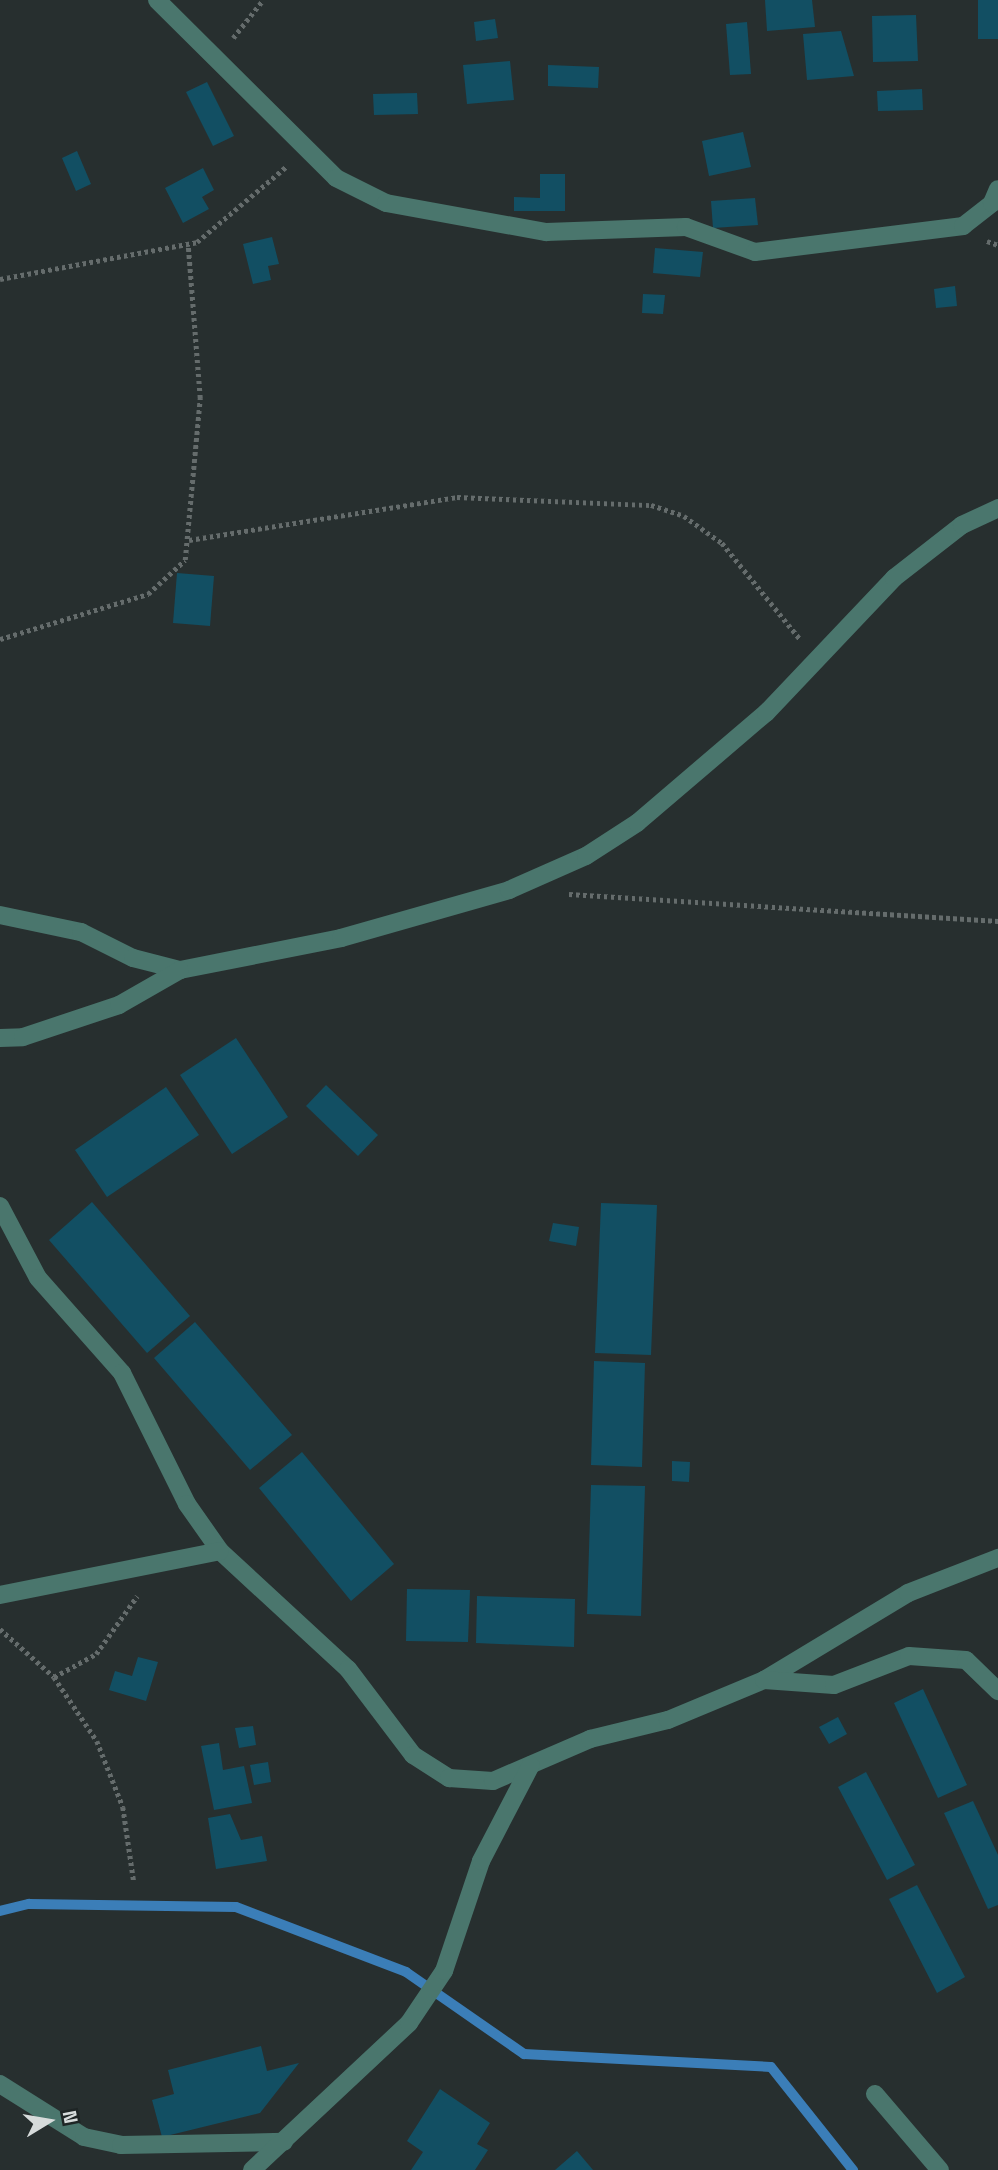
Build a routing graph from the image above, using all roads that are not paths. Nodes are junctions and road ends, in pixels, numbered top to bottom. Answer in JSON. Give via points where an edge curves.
{"nodes":[{"id":1,"x":158,"y":0,"type":"edge"},
{"id":2,"x":998,"y":189,"type":"edge"},
{"id":3,"x":998,"y":508,"type":"edge"},
{"id":4,"x":0,"y":915,"type":"edge"},
{"id":5,"x":180,"y":970,"type":"junction"},
{"id":6,"x":0,"y":1038,"type":"edge"},
{"id":7,"x":0,"y":1206,"type":"edge"},
{"id":8,"x":220,"y":1550,"type":"junction"},
{"id":9,"x":998,"y":1558,"type":"edge"},
{"id":10,"x":0,"y":1595,"type":"edge"},
{"id":11,"x":764,"y":1680,"type":"junction"},
{"id":12,"x":998,"y":1691,"type":"edge"},
{"id":13,"x":531,"y":1765,"type":"junction"},
{"id":14,"x":0,"y":2084,"type":"edge"},
{"id":15,"x":875,"y":2094,"type":"dead end"},
{"id":16,"x":284,"y":2141,"type":"junction"},
{"id":17,"x":252,"y":2170,"type":"edge"},
{"id":18,"x":940,"y":2170,"type":"edge"}],
"edges":[{"from":1,"to":2,"type":"street","via":[[336,178],[386,202],[546,232],[686,227],[755,252],[963,226],[992,203]]},
{"from":3,"to":5,"type":"street","via":[[937,542],[814,657],[766,713],[696,775],[586,856],[509,890],[341,938]]},
{"from":4,"to":5,"type":"street","via":[[81,932],[132,958]]},
{"from":5,"to":6,"type":"street","via":[[94,1014],[23,1037]]},
{"from":7,"to":8,"type":"street","via":[[38,1279],[122,1373],[187,1504]]},
{"from":8,"to":10,"type":"street"},
{"from":8,"to":13,"type":"street","via":[[348,1669],[413,1755],[449,1777],[493,1781]]},
{"from":9,"to":11,"type":"street","via":[[908,1593]]},
{"from":11,"to":12,"type":"street","via":[[834,1685],[909,1656],[966,1660]]},
{"from":11,"to":13,"type":"street","via":[[668,1720],[590,1739]]},
{"from":13,"to":16,"type":"street","via":[[481,1861],[444,1972],[410,2023]]},
{"from":14,"to":16,"type":"street","via":[[84,2137],[121,2145]]},
{"from":15,"to":18,"type":"street"},
{"from":16,"to":17,"type":"street"}]}
